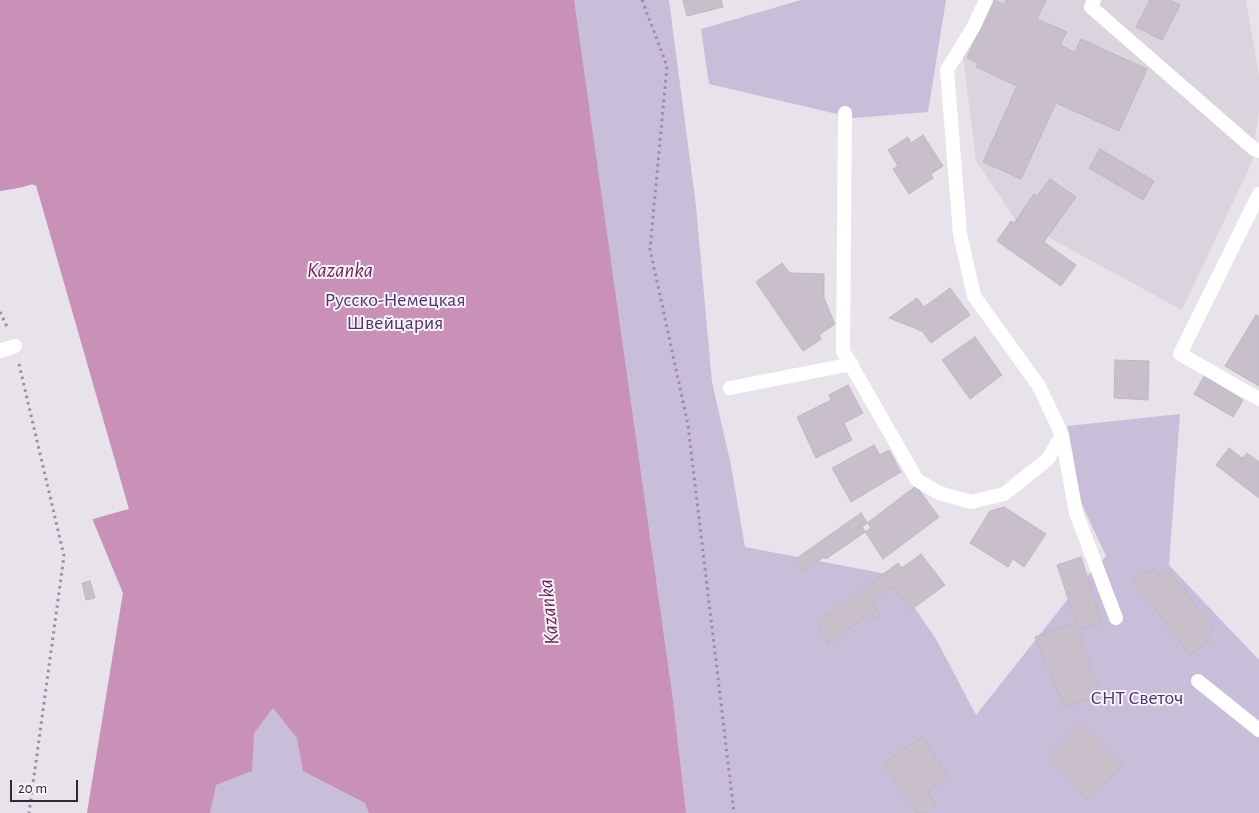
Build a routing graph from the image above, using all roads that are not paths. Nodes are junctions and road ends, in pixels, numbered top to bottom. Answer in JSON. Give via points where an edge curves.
{"nodes":[{"id":1,"x":986,"y":0,"type":"edge"},
{"id":2,"x":1094,"y":0,"type":"edge"},
{"id":3,"x":845,"y":113,"type":"dead end"},
{"id":4,"x":1259,"y":151,"type":"edge"},
{"id":5,"x":1259,"y":194,"type":"edge"},
{"id":6,"x":15,"y":346,"type":"road end"},
{"id":7,"x":0,"y":352,"type":"edge"},
{"id":8,"x":852,"y":364,"type":"junction"},
{"id":9,"x":730,"y":388,"type":"dead end"},
{"id":10,"x":1259,"y":399,"type":"edge"},
{"id":11,"x":1062,"y":435,"type":"junction"},
{"id":12,"x":1116,"y":618,"type":"dead end"},
{"id":13,"x":1198,"y":681,"type":"dead end"},
{"id":14,"x":1259,"y":730,"type":"edge"}],
"edges":[{"from":1,"to":11,"type":"street","via":[[947,70],[960,234],[974,296],[1039,386]]},
{"from":2,"to":4,"type":"street","via":[[1092,8]]},
{"from":3,"to":8,"type":"street","via":[[843,351]]},
{"from":5,"to":10,"type":"street","via":[[1180,354]]},
{"from":6,"to":7,"type":"street"},
{"from":8,"to":9,"type":"street"},
{"from":8,"to":11,"type":"street","via":[[917,480],[939,493],[971,502],[1004,494],[1048,458]]},
{"from":11,"to":12,"type":"street","via":[[1076,513]]},
{"from":13,"to":14,"type":"street"}]}
